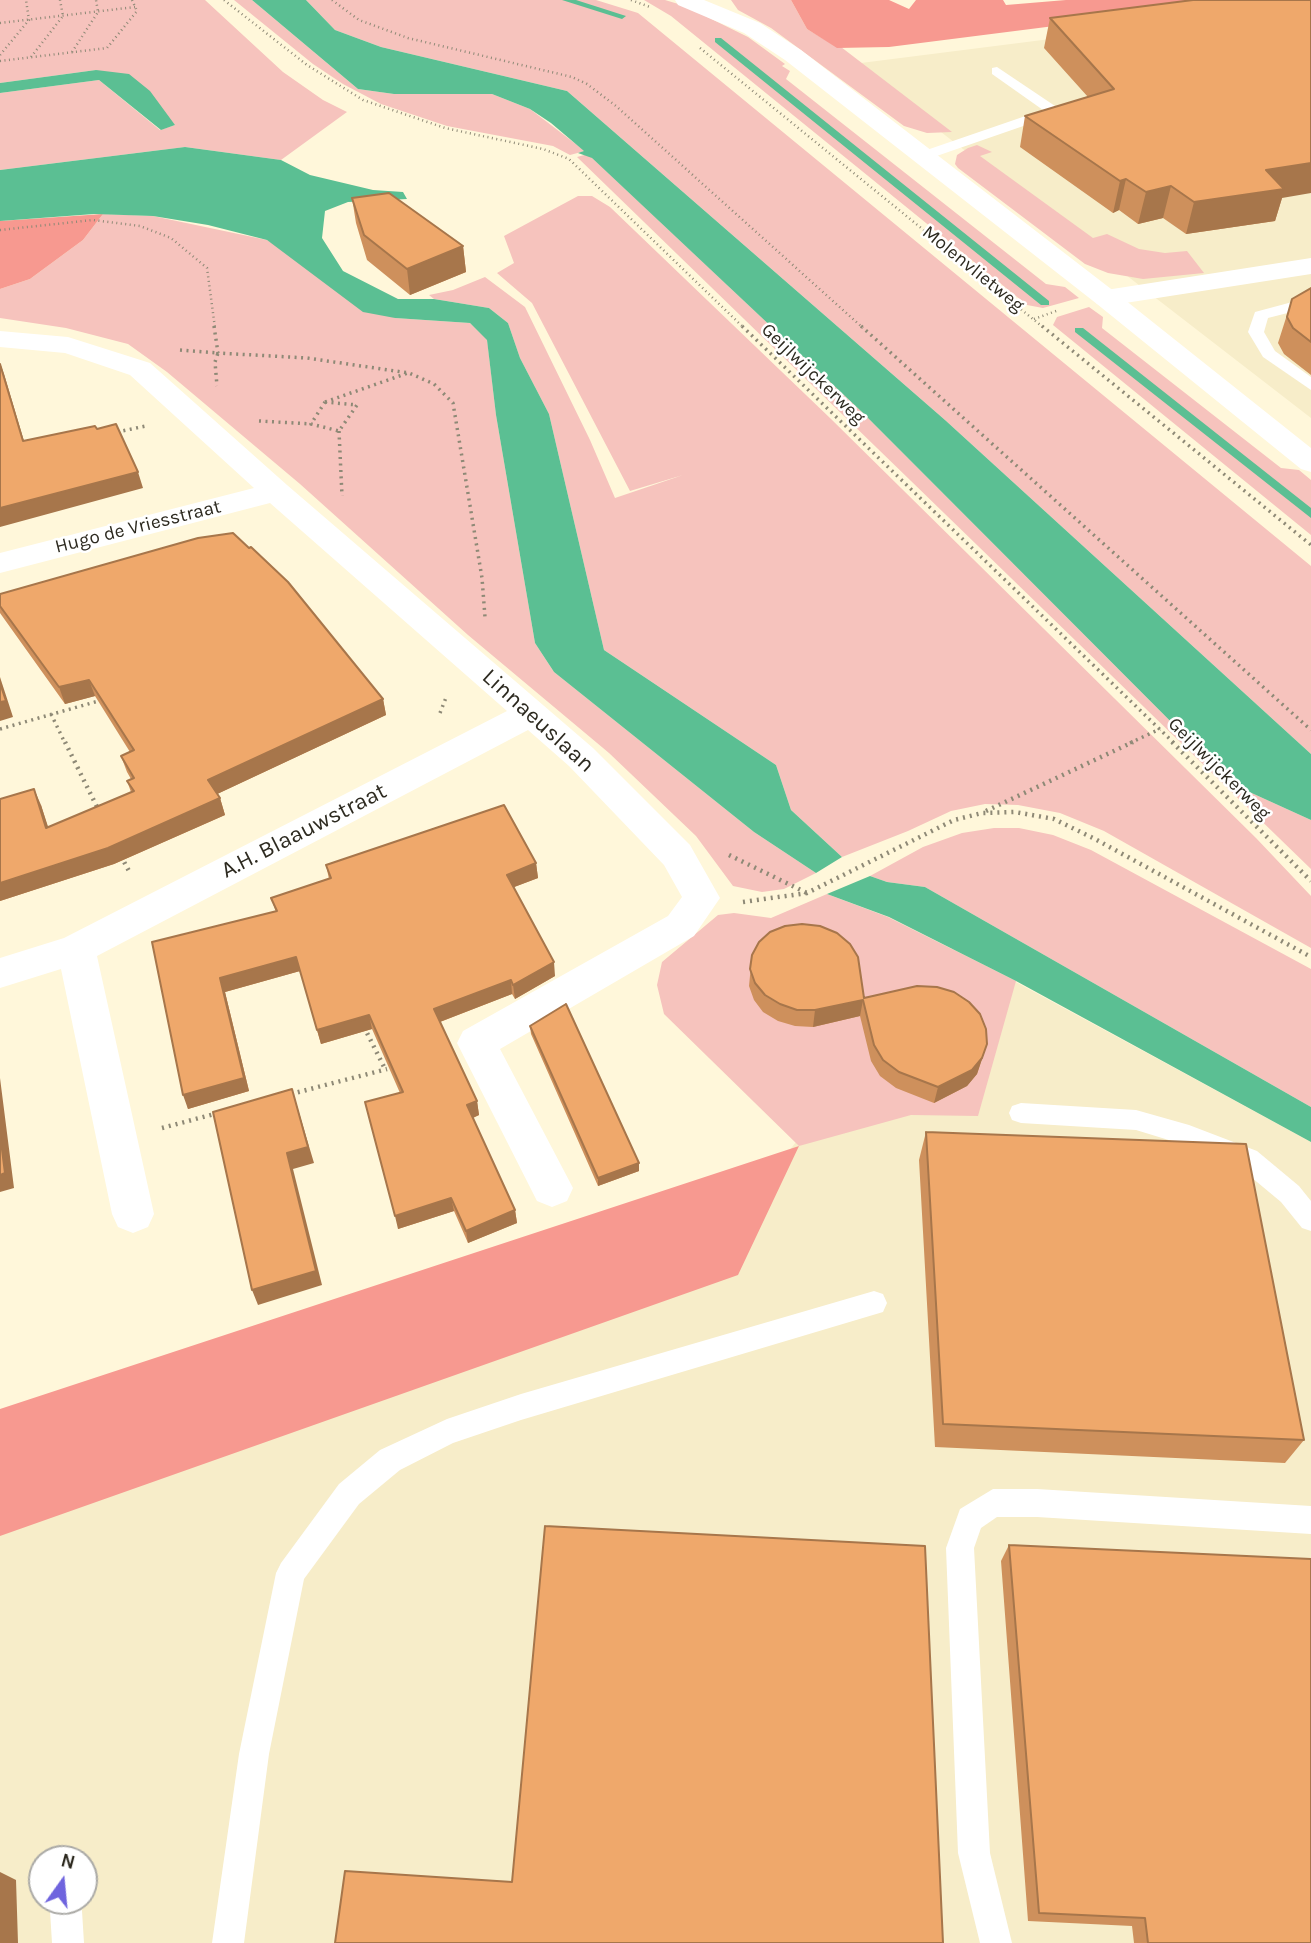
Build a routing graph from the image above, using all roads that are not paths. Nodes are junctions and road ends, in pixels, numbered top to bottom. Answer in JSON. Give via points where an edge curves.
{"nodes":[{"id":1,"x":686,"y":0,"type":"edge"},
{"id":2,"x":997,"y":71,"type":"dead end"},
{"id":3,"x":923,"y":156,"type":"junction"},
{"id":4,"x":1311,"y":267,"type":"edge"},
{"id":5,"x":1106,"y":298,"type":"junction"},
{"id":6,"x":1311,"y":302,"type":"edge"},
{"id":7,"x":0,"y":339,"type":"edge"},
{"id":8,"x":1311,"y":385,"type":"edge"},
{"id":9,"x":1309,"y":459,"type":"edge"},
{"id":10,"x":276,"y":492,"type":"junction"},
{"id":11,"x":0,"y":563,"type":"edge"},
{"id":12,"x":532,"y":713,"type":"junction"},
{"id":13,"x":76,"y":949,"type":"junction"},
{"id":14,"x":0,"y":973,"type":"edge"},
{"id":15,"x":1021,"y":1113,"type":"dead end"},
{"id":16,"x":552,"y":1188,"type":"dead end"},
{"id":17,"x":133,"y":1214,"type":"dead end"},
{"id":18,"x":1311,"y":1220,"type":"edge"},
{"id":19,"x":874,"y":1303,"type":"dead end"},
{"id":20,"x":1311,"y":1520,"type":"edge"},
{"id":21,"x":66,"y":1915,"type":"edge"},
{"id":22,"x":68,"y":1943,"type":"edge"},
{"id":23,"x":228,"y":1943,"type":"edge"},
{"id":24,"x":996,"y":1943,"type":"edge"}],
"edges":[{"from":1,"to":3,"type":"street","via":[[752,28]]},
{"from":2,"to":3,"type":"lane","via":[[1054,111]]},
{"from":3,"to":5,"type":"street"},
{"from":4,"to":5,"type":"street"},
{"from":5,"to":9,"type":"street"},
{"from":6,"to":8,"type":"lane","via":[[1261,315],[1256,332],[1269,354]]},
{"from":7,"to":10,"type":"street","name":"Linnaeuslaan","via":[[68,345],[140,369]]},
{"from":10,"to":11,"type":"street","name":"Hugo de Vriesstraat"},
{"from":10,"to":12,"type":"street","name":"Linnaeuslaan"},
{"from":12,"to":13,"type":"street","name":"A.H. Blaauwstraat"},
{"from":12,"to":16,"type":"street","name":"Linnaeuslaan","via":[[677,855],[701,898],[681,926],[477,1043]]},
{"from":13,"to":14,"type":"street","name":"A.H. Blaauwstraat"},
{"from":13,"to":17,"type":"street"},
{"from":15,"to":18,"type":"lane","via":[[1136,1120],[1189,1136],[1248,1159],[1290,1194]]},
{"from":19,"to":23,"type":"lane","via":[[447,1432],[390,1460],[349,1494],[291,1573],[254,1754]]},
{"from":20,"to":24,"type":"lane","via":[[1037,1503],[993,1503],[970,1519],[960,1548],[974,1853]]},
{"from":21,"to":22,"type":"lane"}]}
